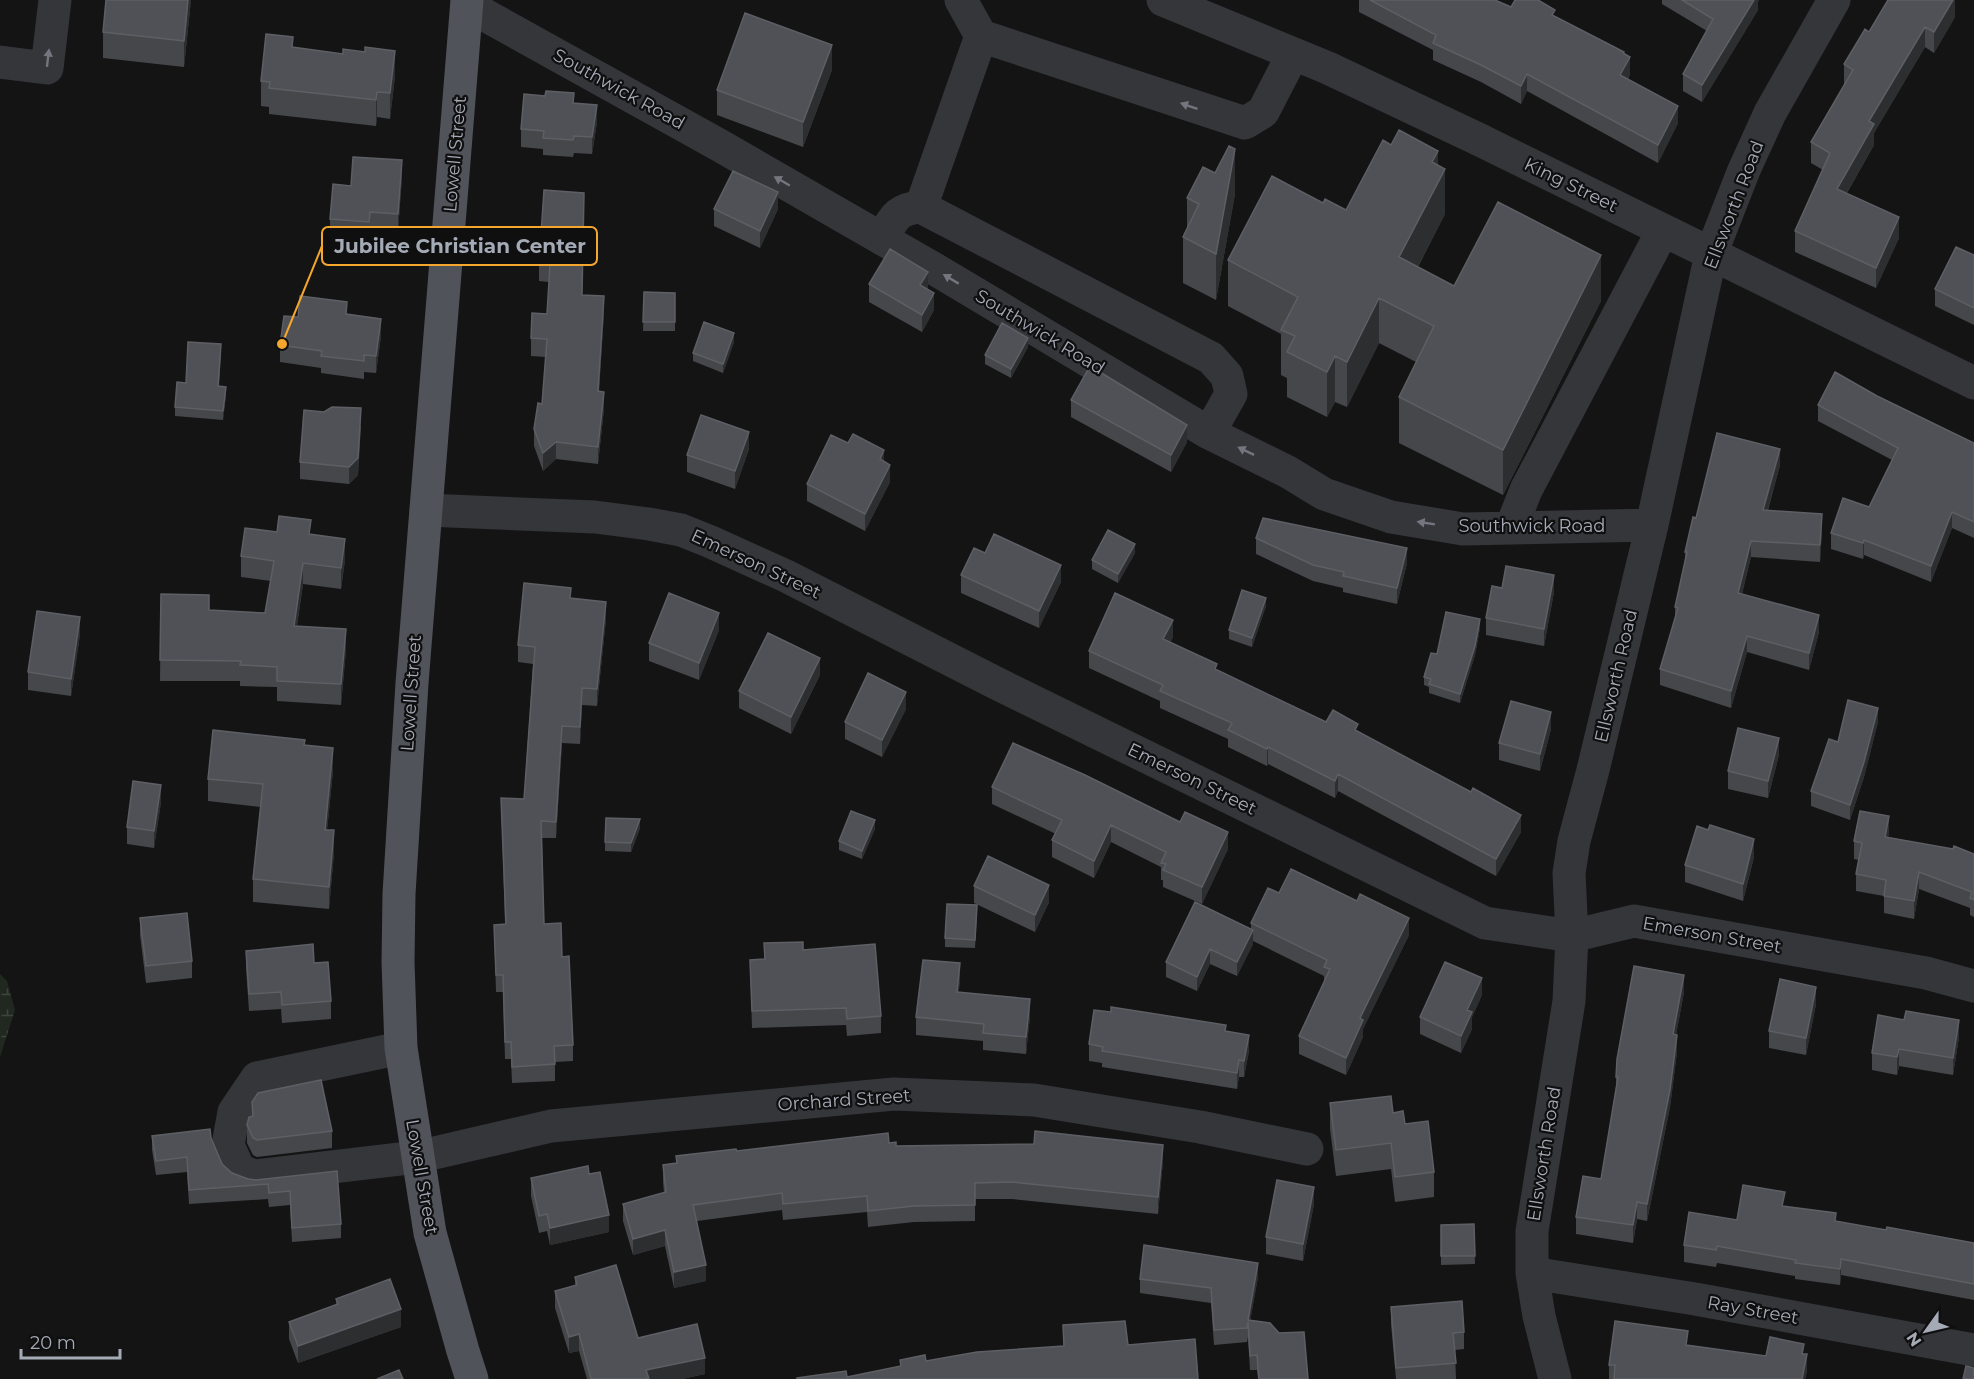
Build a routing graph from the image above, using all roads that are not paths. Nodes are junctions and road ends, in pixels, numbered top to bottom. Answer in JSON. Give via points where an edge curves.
{"nodes":[{"id":1,"x":55,"y":0,"type":"edge"},
{"id":2,"x":961,"y":0,"type":"edge"},
{"id":3,"x":1163,"y":0,"type":"edge"},
{"id":4,"x":1834,"y":0,"type":"edge"},
{"id":5,"x":467,"y":2,"type":"edge"},
{"id":6,"x":981,"y":36,"type":"junction"},
{"id":7,"x":1293,"y":54,"type":"junction"},
{"id":8,"x":0,"y":62,"type":"edge"},
{"id":9,"x":921,"y":207,"type":"junction"},
{"id":10,"x":1663,"y":230,"type":"junction"},
{"id":11,"x":882,"y":239,"type":"junction"},
{"id":12,"x":1712,"y":254,"type":"junction"},
{"id":13,"x":1974,"y":382,"type":"edge"},
{"id":14,"x":1209,"y":433,"type":"junction"},
{"id":15,"x":426,"y":510,"type":"junction"},
{"id":16,"x":1652,"y":525,"type":"junction"},
{"id":17,"x":1511,"y":528,"type":"junction"},
{"id":18,"x":1572,"y":936,"type":"junction"},
{"id":19,"x":1974,"y":986,"type":"edge"},
{"id":20,"x":401,"y":1048,"type":"junction"},
{"id":21,"x":1307,"y":1149,"type":"dead end"},
{"id":22,"x":417,"y":1157,"type":"junction"},
{"id":23,"x":1533,"y":1273,"type":"junction"},
{"id":24,"x":1974,"y":1350,"type":"edge"},
{"id":25,"x":472,"y":1379,"type":"edge"},
{"id":26,"x":1555,"y":1379,"type":"edge"}],
"edges":[{"from":8,"to":1,"type":"street","one_way":true,"via":[[47,68]]},
{"from":2,"to":6,"type":"street"},
{"from":3,"to":7,"type":"street","name":"King Street"},
{"from":4,"to":12,"type":"street","name":"Ellsworth Road","via":[[1770,113]]},
{"from":11,"to":5,"type":"street","name":"Southwick Road","one_way":true},
{"from":5,"to":15,"type":"main road","name":"Lowell Street"},
{"from":7,"to":6,"type":"street","one_way":true,"via":[[1263,112],[1245,123]]},
{"from":6,"to":9,"type":"street"},
{"from":7,"to":10,"type":"street","name":"King Street"},
{"from":9,"to":11,"type":"street","via":[[897,214]]},
{"from":9,"to":14,"type":"street","via":[[1211,358],[1227,376],[1231,394]]},
{"from":10,"to":12,"type":"street","name":"King Street"},
{"from":10,"to":17,"type":"street","via":[[1527,490]]},
{"from":14,"to":11,"type":"street","name":"Southwick Road","one_way":true},
{"from":12,"to":13,"type":"street","name":"King Street"},
{"from":12,"to":16,"type":"street","name":"Ellsworth Road"},
{"from":17,"to":14,"type":"street","name":"Southwick Road","one_way":true,"via":[[1463,529],[1383,515],[1324,494]]},
{"from":15,"to":18,"type":"street","name":"Emerson Street","via":[[595,517],[681,530],[786,576],[1485,922]]},
{"from":15,"to":20,"type":"main road","name":"Lowell Street","via":[[399,894]]},
{"from":16,"to":17,"type":"street","name":"Southwick Road"},
{"from":16,"to":18,"type":"street","name":"Ellsworth Road","via":[[1574,841],[1569,873]]},
{"from":18,"to":19,"type":"street","name":"Emerson Street","via":[[1634,921],[1926,973]]},
{"from":18,"to":23,"type":"street","name":"Ellsworth Road","via":[[1569,1001],[1532,1231]]},
{"from":20,"to":22,"type":"main road","name":"Lowell Street"},
{"from":20,"to":22,"type":"street","name":"Orchard Street","via":[[257,1078],[234,1112],[228,1145],[239,1170],[254,1176]]},
{"from":21,"to":22,"type":"street","name":"Orchard Street","via":[[1035,1100],[894,1094],[552,1126]]},
{"from":22,"to":25,"type":"main road","name":"Lowell Street","via":[[430,1233]]},
{"from":23,"to":24,"type":"street","name":"Ray Street"},
{"from":23,"to":26,"type":"street","name":"Ellsworth Road"}]}
